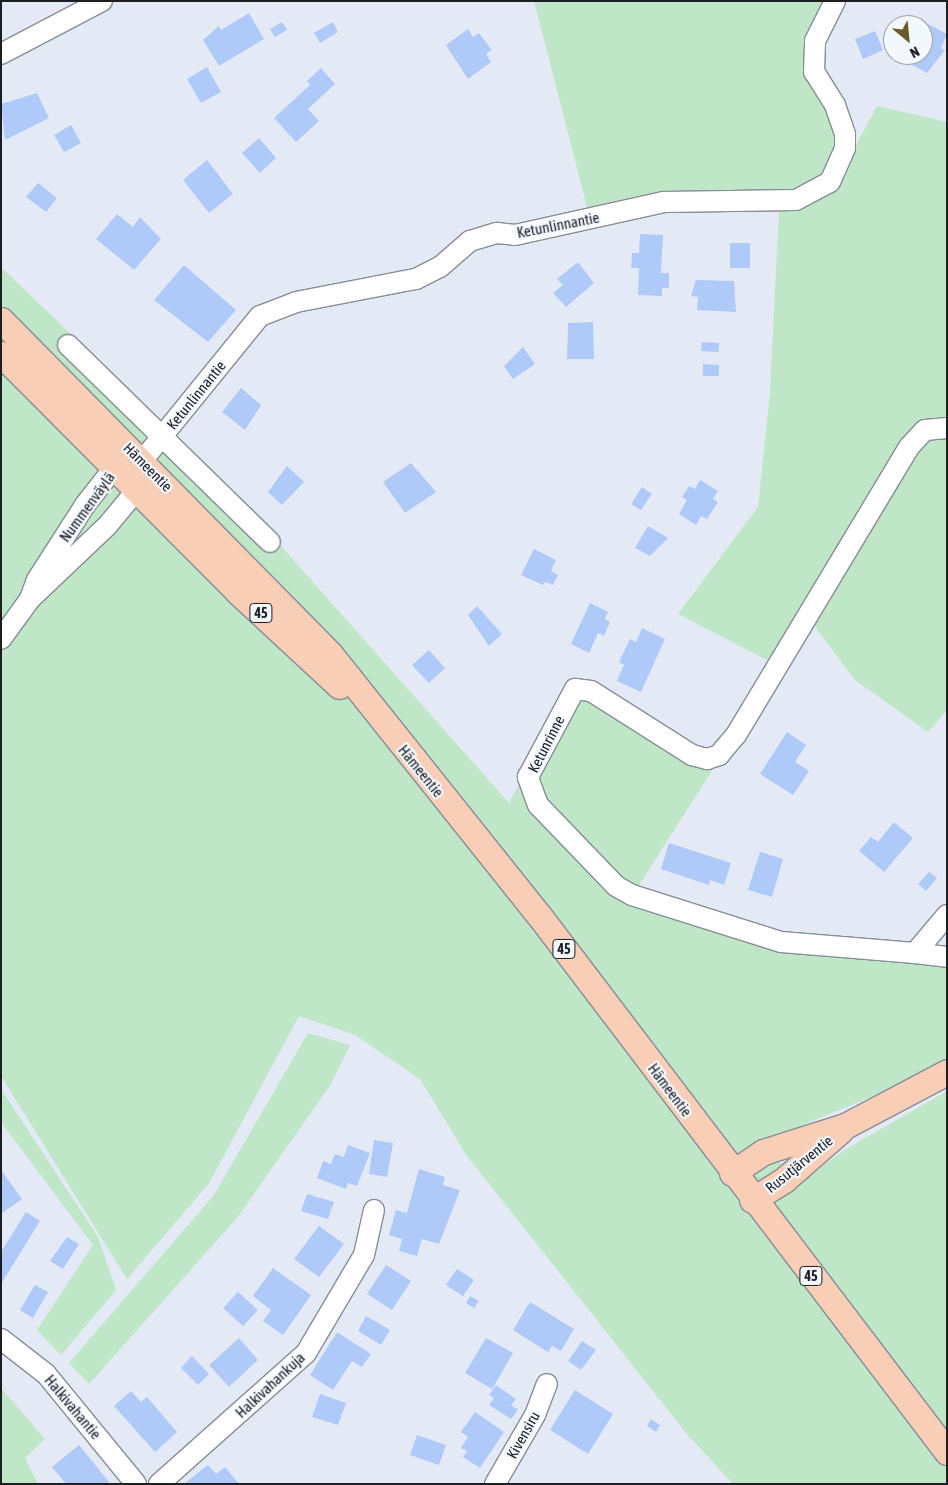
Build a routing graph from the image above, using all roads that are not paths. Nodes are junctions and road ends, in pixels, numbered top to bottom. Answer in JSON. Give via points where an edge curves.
{"nodes":[{"id":1,"x":102,"y":1,"type":"edge"},
{"id":2,"x":834,"y":1,"type":"edge"},
{"id":3,"x":1,"y":54,"type":"edge"},
{"id":4,"x":1,"y":320,"type":"edge"},
{"id":5,"x":68,"y":345,"type":"dead end"},
{"id":6,"x":1,"y":354,"type":"edge"},
{"id":7,"x":947,"y":428,"type":"edge"},
{"id":8,"x":163,"y":435,"type":"junction"},
{"id":9,"x":142,"y":461,"type":"junction"},
{"id":10,"x":114,"y":468,"type":"junction"},
{"id":11,"x":136,"y":491,"type":"junction"},
{"id":12,"x":270,"y":542,"type":"dead end"},
{"id":13,"x":30,"y":599,"type":"junction"},
{"id":14,"x":1,"y":639,"type":"edge"},
{"id":15,"x":389,"y":732,"type":"junction"},
{"id":16,"x":947,"y":915,"type":"edge"},
{"id":17,"x":915,"y":953,"type":"junction"},
{"id":18,"x":947,"y":957,"type":"edge"},
{"id":19,"x":947,"y":1072,"type":"edge"},
{"id":20,"x":845,"y":1126,"type":"junction"},
{"id":21,"x":732,"y":1173,"type":"junction"},
{"id":22,"x":752,"y":1200,"type":"junction"},
{"id":23,"x":374,"y":1210,"type":"dead end"},
{"id":24,"x":1,"y":1339,"type":"edge"},
{"id":25,"x":547,"y":1384,"type":"dead end"},
{"id":26,"x":947,"y":1452,"type":"edge"},
{"id":27,"x":136,"y":1484,"type":"edge"},
{"id":28,"x":159,"y":1484,"type":"edge"},
{"id":29,"x":495,"y":1484,"type":"edge"}],
"edges":[{"from":1,"to":3,"type":"street"},
{"from":2,"to":8,"type":"street","name":"Ketunlinnantie","via":[[815,41],[814,72],[836,106],[845,134],[845,148],[830,182],[796,200],[664,202],[515,234],[497,233],[470,241],[440,267],[416,279],[276,308],[260,316]]},
{"from":4,"to":9,"type":"main road","name":"Hämeentie","number":"45"},
{"from":5,"to":8,"type":"street"},
{"from":6,"to":10,"type":"main road","name":"Hämeentie","number":"45"},
{"from":7,"to":17,"type":"street","name":"Ketunrinne","via":[[926,430],[909,447],[736,735],[719,755],[707,759],[692,755],[591,691],[575,689],[528,777],[538,805],[616,886],[632,895],[781,942]]},
{"from":8,"to":9,"type":"street","name":"Ketunlinnantie"},
{"from":8,"to":12,"type":"street"},
{"from":9,"to":10,"type":"street","name":"Nummenväylä"},
{"from":9,"to":11,"type":"street","name":"Nummenväylä"},
{"from":9,"to":15,"type":"main road","name":"Hämeentie","number":"45","via":[[331,655]]},
{"from":10,"to":11,"type":"main road","name":"Hämeentie","number":"45"},
{"from":10,"to":13,"type":"street","name":"Nummenväylä","via":[[85,505],[37,580]]},
{"from":11,"to":13,"type":"street","name":"Nummenväylä","via":[[107,526]]},
{"from":11,"to":15,"type":"main road","name":"Hämeentie","number":"45","via":[[238,592]]},
{"from":13,"to":14,"type":"street","name":"Nummenväylä"},
{"from":15,"to":21,"type":"main road","name":"Hämeentie","number":"45","via":[[538,914]]},
{"from":16,"to":17,"type":"street"},
{"from":17,"to":18,"type":"street"},
{"from":19,"to":20,"type":"main road","name":"Rusutjärventie"},
{"from":20,"to":21,"type":"main road","name":"Rusutjärventie","via":[[763,1152]]},
{"from":20,"to":22,"type":"main road","name":"Rusutjärventie","via":[[784,1179]]},
{"from":21,"to":22,"type":"main road","name":"Hämeentie","number":"45"},
{"from":22,"to":26,"type":"main road","name":"Hämeentie","number":"45"},
{"from":23,"to":28,"type":"street","name":"Halkivahankuja","via":[[364,1255],[306,1353]]},
{"from":24,"to":27,"type":"street","name":"Halkivahantie","via":[[46,1374]]},
{"from":25,"to":29,"type":"street","name":"Kivensiru","via":[[536,1416]]}]}
